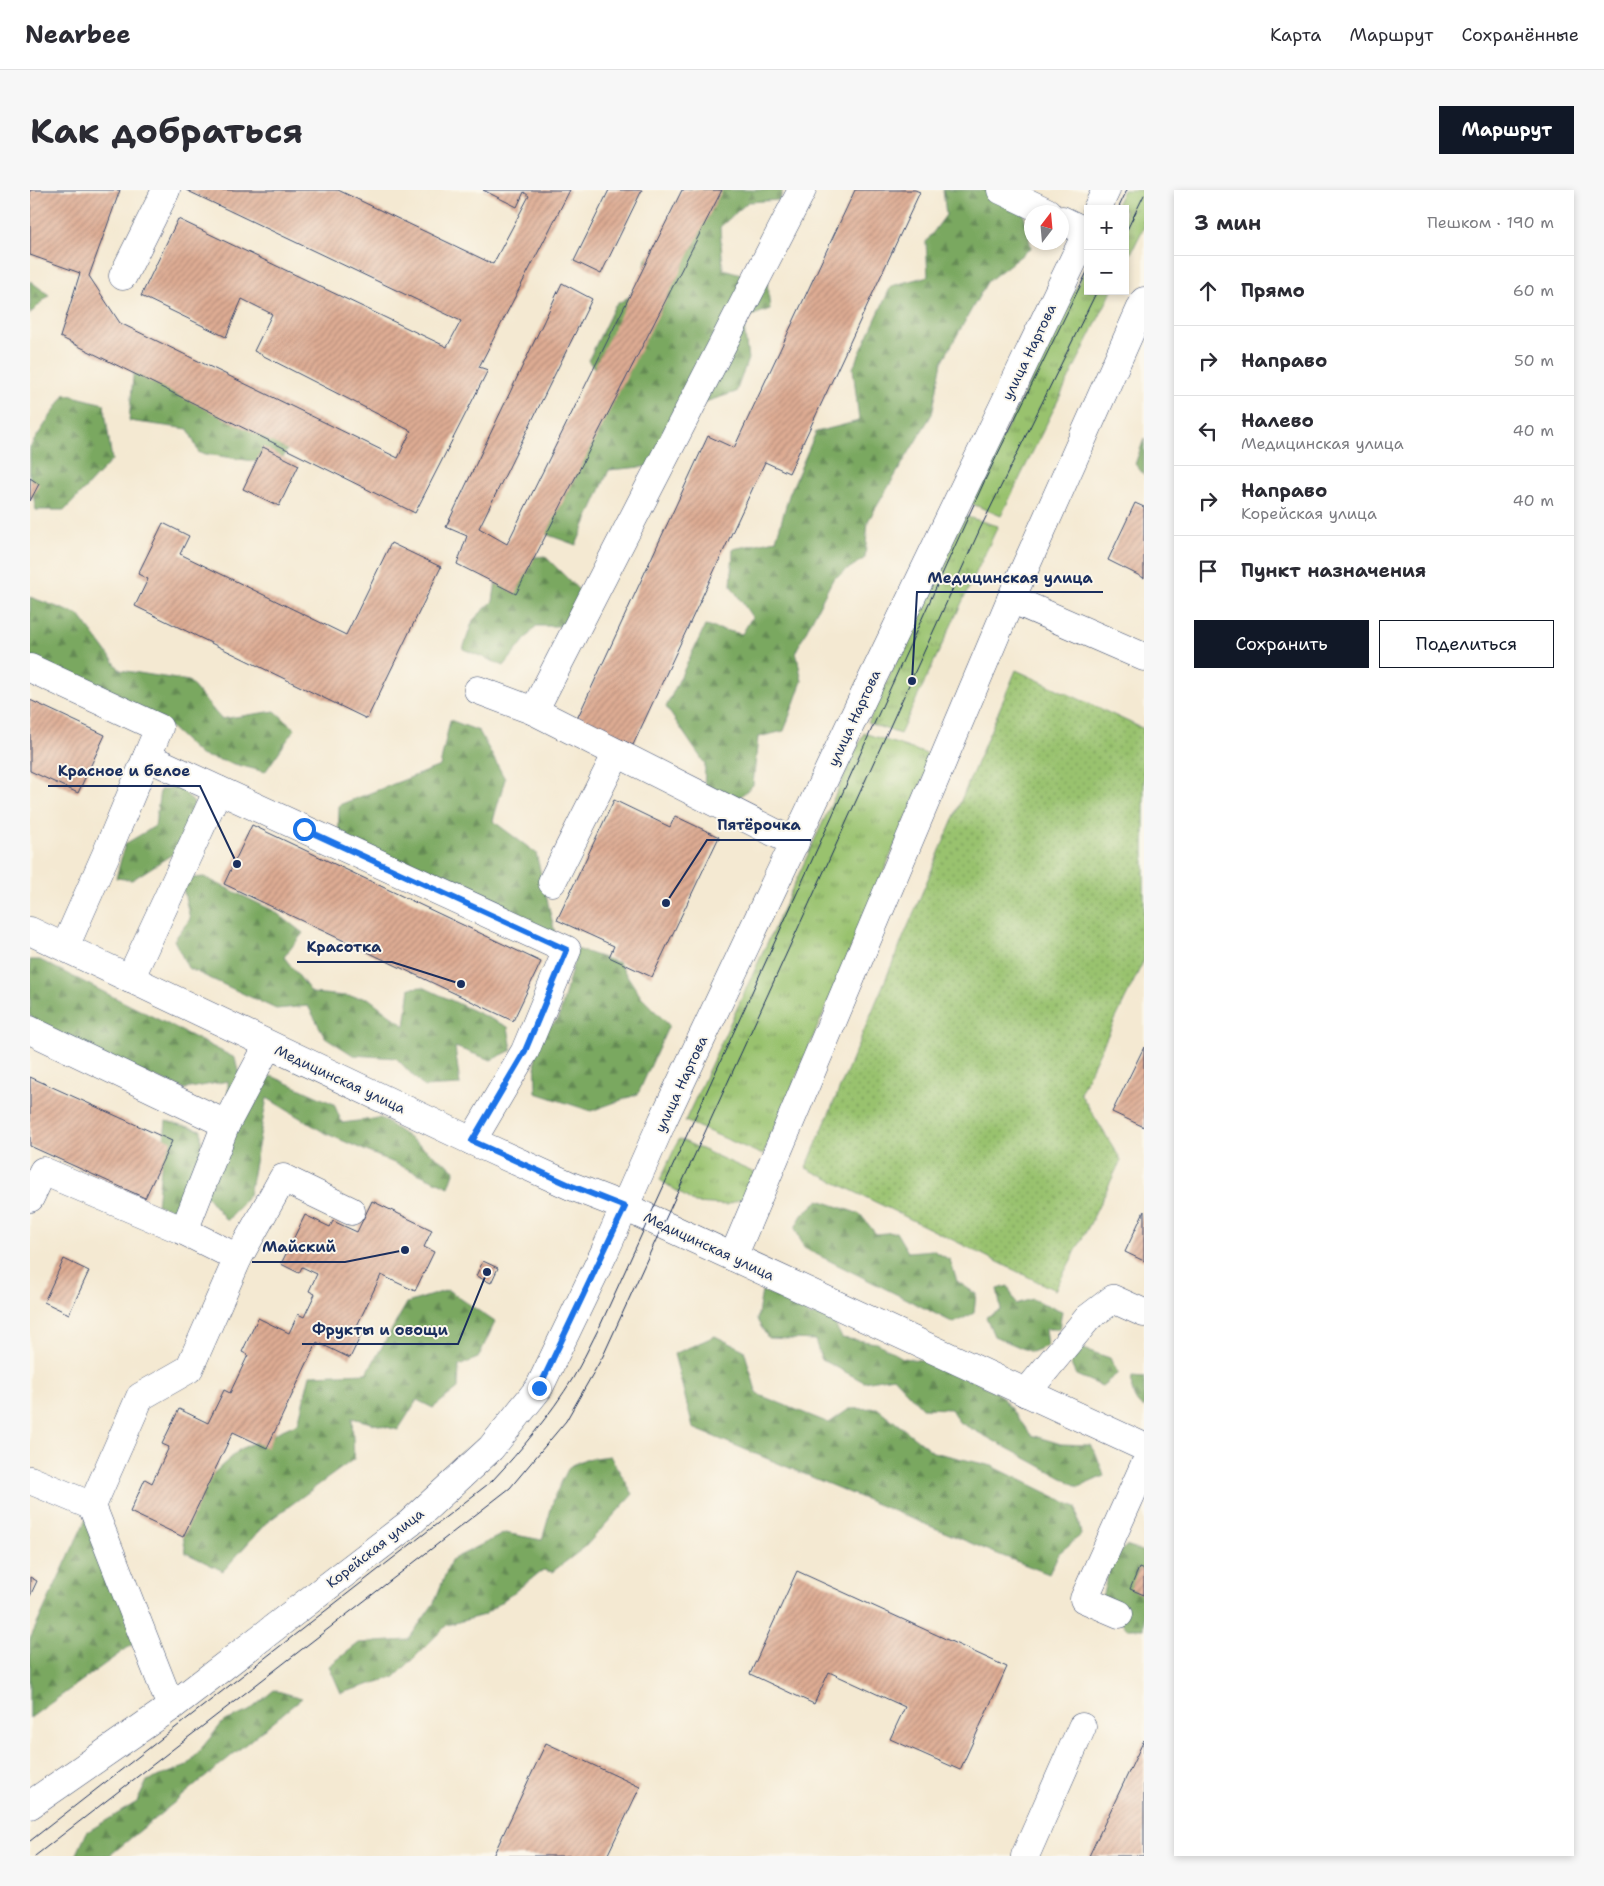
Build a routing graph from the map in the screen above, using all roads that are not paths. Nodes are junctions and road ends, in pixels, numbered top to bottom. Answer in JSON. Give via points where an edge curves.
{"nodes":[{"id":1,"x":166,"y":190,"type":"edge"},
{"id":2,"x":802,"y":190,"type":"edge"},
{"id":3,"x":1000,"y":190,"type":"edge"},
{"id":4,"x":1106,"y":190,"type":"edge"},
{"id":5,"x":1032,"y":205,"type":"edge"},
{"id":6,"x":1099,"y":205,"type":"edge"},
{"id":7,"x":1069,"y":221,"type":"edge"},
{"id":8,"x":1084,"y":223,"type":"edge"},
{"id":9,"x":1084,"y":239,"type":"edge"},
{"id":10,"x":124,"y":276,"type":"dead end"},
{"id":11,"x":1144,"y":302,"type":"edge"},
{"id":12,"x":1011,"y":599,"type":"junction"},
{"id":13,"x":1144,"y":657,"type":"edge"},
{"id":14,"x":30,"y":668,"type":"edge"},
{"id":15,"x":478,"y":690,"type":"dead end"},
{"id":16,"x":534,"y":711,"type":"junction"},
{"id":17,"x":616,"y":753,"type":"junction"},
{"id":18,"x":147,"y":757,"type":"junction"},
{"id":19,"x":218,"y":790,"type":"junction"},
{"id":20,"x":795,"y":843,"type":"junction"},
{"id":21,"x":552,"y":882,"type":"dead end"},
{"id":22,"x":30,"y":931,"type":"edge"},
{"id":23,"x":64,"y":947,"type":"junction"},
{"id":24,"x":130,"y":979,"type":"junction"},
{"id":25,"x":30,"y":1030,"type":"edge"},
{"id":26,"x":268,"y":1045,"type":"junction"},
{"id":27,"x":226,"y":1124,"type":"junction"},
{"id":28,"x":472,"y":1141,"type":"junction"},
{"id":29,"x":30,"y":1198,"type":"edge"},
{"id":30,"x":625,"y":1207,"type":"junction"},
{"id":31,"x":351,"y":1212,"type":"dead end"},
{"id":32,"x":184,"y":1231,"type":"junction"},
{"id":33,"x":733,"y":1257,"type":"junction"},
{"id":34,"x":238,"y":1258,"type":"junction"},
{"id":35,"x":1144,"y":1313,"type":"edge"},
{"id":36,"x":1026,"y":1393,"type":"junction"},
{"id":37,"x":1144,"y":1447,"type":"edge"},
{"id":38,"x":1144,"y":1466,"type":"edge"},
{"id":39,"x":30,"y":1480,"type":"edge"},
{"id":40,"x":92,"y":1506,"type":"junction"},
{"id":41,"x":1119,"y":1614,"type":"dead end"},
{"id":42,"x":171,"y":1707,"type":"junction"},
{"id":43,"x":1082,"y":1727,"type":"dead end"},
{"id":44,"x":30,"y":1806,"type":"edge"},
{"id":45,"x":1024,"y":1856,"type":"edge"}],
"edges":[{"from":1,"to":10,"type":"street"},
{"from":2,"to":16,"type":"street"},
{"from":3,"to":5,"type":"street"},
{"from":4,"to":6,"type":"street","name":"улица Нартова"},
{"from":7,"to":8,"type":"street"},
{"from":9,"to":20,"type":"street","name":"улица Нартова"},
{"from":11,"to":12,"type":"street"},
{"from":12,"to":13,"type":"street"},
{"from":12,"to":33,"type":"street"},
{"from":14,"to":18,"type":"street","via":[[159,728]]},
{"from":15,"to":16,"type":"street"},
{"from":16,"to":17,"type":"street"},
{"from":17,"to":20,"type":"street"},
{"from":17,"to":21,"type":"street"},
{"from":18,"to":19,"type":"street"},
{"from":18,"to":23,"type":"street"},
{"from":19,"to":24,"type":"street"},
{"from":19,"to":28,"type":"street","via":[[567,950],[525,1051]]},
{"from":20,"to":30,"type":"street","name":"улица Нартова"},
{"from":22,"to":23,"type":"street","name":"Медицинская улица"},
{"from":23,"to":24,"type":"street","name":"Медицинская улица"},
{"from":24,"to":26,"type":"street","name":"Медицинская улица"},
{"from":25,"to":27,"type":"street"},
{"from":26,"to":27,"type":"street"},
{"from":26,"to":28,"type":"street","name":"Медицинская улица"},
{"from":27,"to":32,"type":"street"},
{"from":28,"to":30,"type":"street","name":"Медицинская улица"},
{"from":29,"to":32,"type":"street","via":[[44,1171]]},
{"from":30,"to":33,"type":"street","name":"Медицинская улица"},
{"from":30,"to":42,"type":"street","name":"Корейская улица","via":[[539,1388],[491,1448],[410,1523]]},
{"from":31,"to":34,"type":"street","via":[[283,1178]]},
{"from":32,"to":34,"type":"street"},
{"from":33,"to":36,"type":"street","name":"Медицинская улица"},
{"from":34,"to":40,"type":"street","via":[[189,1369],[140,1397]]},
{"from":35,"to":36,"type":"street","via":[[1113,1299],[1088,1318]]},
{"from":36,"to":37,"type":"street","name":"Медицинская улица"},
{"from":38,"to":41,"type":"street","via":[[1084,1599]]},
{"from":39,"to":40,"type":"street"},
{"from":40,"to":42,"type":"street"},
{"from":42,"to":44,"type":"street","name":"Корейская улица"},
{"from":43,"to":45,"type":"street"}]}
